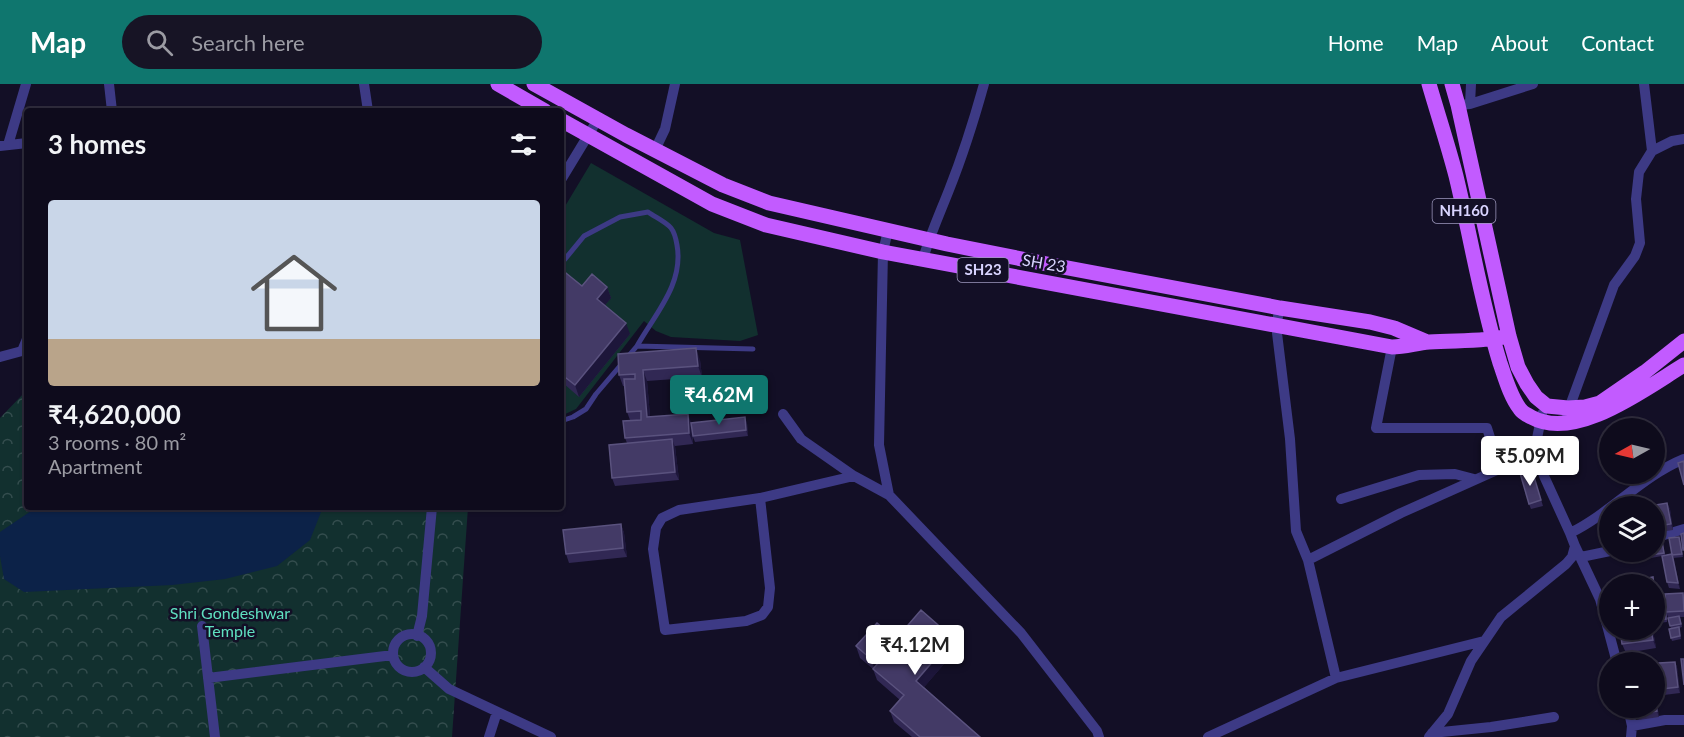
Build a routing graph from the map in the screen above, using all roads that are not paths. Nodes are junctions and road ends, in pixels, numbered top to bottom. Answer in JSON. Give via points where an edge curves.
{"nodes":[{"id":1,"x":26,"y":84,"type":"edge"},
{"id":2,"x":109,"y":84,"type":"edge"},
{"id":3,"x":364,"y":84,"type":"edge"},
{"id":4,"x":498,"y":84,"type":"edge"},
{"id":5,"x":533,"y":84,"type":"edge"},
{"id":6,"x":675,"y":84,"type":"edge"},
{"id":7,"x":984,"y":84,"type":"edge"},
{"id":8,"x":1429,"y":84,"type":"edge"},
{"id":9,"x":1452,"y":84,"type":"edge"},
{"id":10,"x":1471,"y":84,"type":"edge"},
{"id":11,"x":1533,"y":84,"type":"edge"},
{"id":12,"x":1644,"y":84,"type":"edge"},
{"id":13,"x":522,"y":98,"type":"junction"},
{"id":14,"x":1464,"y":105,"type":"junction"},
{"id":15,"x":112,"y":108,"type":"edge"},
{"id":16,"x":368,"y":108,"type":"edge"},
{"id":17,"x":540,"y":108,"type":"edge"},
{"id":18,"x":598,"y":119,"type":"junction"},
{"id":19,"x":564,"y":122,"type":"edge"},
{"id":20,"x":589,"y":136,"type":"junction"},
{"id":21,"x":1684,"y":139,"type":"edge"},
{"id":22,"x":24,"y":143,"type":"edge"},
{"id":23,"x":4,"y":146,"type":"edge"},
{"id":24,"x":655,"y":150,"type":"junction"},
{"id":25,"x":1652,"y":151,"type":"junction"},
{"id":26,"x":688,"y":167,"type":"junction"},
{"id":27,"x":564,"y":175,"type":"edge"},
{"id":28,"x":678,"y":186,"type":"junction"},
{"id":29,"x":888,"y":231,"type":"junction"},
{"id":30,"x":928,"y":240,"type":"junction"},
{"id":31,"x":884,"y":252,"type":"junction"},
{"id":32,"x":922,"y":259,"type":"junction"},
{"id":33,"x":564,"y":260,"type":"edge"},
{"id":34,"x":1083,"y":271,"type":"junction"},
{"id":35,"x":1079,"y":288,"type":"junction"},
{"id":36,"x":1280,"y":308,"type":"junction"},
{"id":37,"x":1336,"y":317,"type":"junction"},
{"id":38,"x":1276,"y":324,"type":"junction"},
{"id":39,"x":1333,"y":335,"type":"junction"},
{"id":40,"x":1509,"y":336,"type":"junction"},
{"id":41,"x":1493,"y":340,"type":"junction"},
{"id":42,"x":1684,"y":341,"type":"edge"},
{"id":43,"x":1427,"y":342,"type":"junction"},
{"id":44,"x":24,"y":346,"type":"edge"},
{"id":45,"x":637,"y":346,"type":"junction"},
{"id":46,"x":1392,"y":346,"type":"junction"},
{"id":47,"x":753,"y":349,"type":"dead end"},
{"id":48,"x":0,"y":357,"type":"edge"},
{"id":49,"x":1684,"y":365,"type":"edge"},
{"id":50,"x":1544,"y":404,"type":"junction"},
{"id":51,"x":783,"y":414,"type":"dead end"},
{"id":52,"x":1567,"y":416,"type":"junction"},
{"id":53,"x":564,"y":420,"type":"edge"},
{"id":54,"x":1540,"y":420,"type":"junction"},
{"id":55,"x":1535,"y":448,"type":"junction"},
{"id":56,"x":1684,"y":459,"type":"edge"},
{"id":57,"x":1500,"y":469,"type":"junction"},
{"id":58,"x":854,"y":476,"type":"junction"},
{"id":59,"x":1474,"y":479,"type":"junction"},
{"id":60,"x":889,"y":495,"type":"junction"},
{"id":61,"x":760,"y":498,"type":"junction"},
{"id":62,"x":1341,"y":499,"type":"dead end"},
{"id":63,"x":432,"y":510,"type":"edge"},
{"id":64,"x":1684,"y":529,"type":"edge"},
{"id":65,"x":1570,"y":533,"type":"junction"},
{"id":66,"x":1665,"y":535,"type":"edge"},
{"id":67,"x":1575,"y":546,"type":"junction"},
{"id":68,"x":1599,"y":553,"type":"edge"},
{"id":69,"x":1581,"y":557,"type":"junction"},
{"id":70,"x":1308,"y":560,"type":"junction"},
{"id":71,"x":202,"y":626,"type":"dead end"},
{"id":72,"x":417,"y":636,"type":"junction"},
{"id":73,"x":1484,"y":641,"type":"junction"},
{"id":74,"x":1614,"y":652,"type":"edge"},
{"id":75,"x":393,"y":655,"type":"junction"},
{"id":76,"x":424,"y":667,"type":"junction"},
{"id":77,"x":208,"y":678,"type":"junction"},
{"id":78,"x":1336,"y":678,"type":"junction"},
{"id":79,"x":497,"y":712,"type":"junction"},
{"id":80,"x":1554,"y":717,"type":"dead end"},
{"id":81,"x":1684,"y":720,"type":"edge"},
{"id":82,"x":1631,"y":731,"type":"edge"},
{"id":83,"x":1491,"y":732,"type":"edge"},
{"id":84,"x":1430,"y":735,"type":"edge"},
{"id":85,"x":215,"y":737,"type":"edge"},
{"id":86,"x":489,"y":737,"type":"edge"},
{"id":87,"x":551,"y":737,"type":"edge"},
{"id":88,"x":1099,"y":737,"type":"edge"},
{"id":89,"x":1208,"y":737,"type":"edge"}],
"edges":[{"from":1,"to":23,"type":"street"},
{"from":2,"to":15,"type":"street"},
{"from":3,"to":16,"type":"street"},
{"from":4,"to":13,"type":"main road"},
{"from":5,"to":13,"type":"main road"},
{"from":5,"to":18,"type":"main road"},
{"from":6,"to":24,"type":"street","via":[[665,129]]},
{"from":7,"to":30,"type":"street","via":[[972,127]]},
{"from":8,"to":41,"type":"main road","number":"NH160","via":[[1456,176]]},
{"from":9,"to":14,"type":"main road"},
{"from":10,"to":14,"type":"street"},
{"from":11,"to":14,"type":"street"},
{"from":12,"to":25,"type":"street"},
{"from":13,"to":17,"type":"main road"},
{"from":14,"to":40,"type":"main road"},
{"from":18,"to":20,"type":"street"},
{"from":18,"to":24,"type":"main road"},
{"from":19,"to":20,"type":"main road","name":"SH 23","number":"SH23"},
{"from":20,"to":27,"type":"street"},
{"from":20,"to":28,"type":"main road","name":"SH 23","number":"SH23"},
{"from":21,"to":25,"type":"street"},
{"from":22,"to":23,"type":"street"},
{"from":24,"to":26,"type":"main road"},
{"from":25,"to":52,"type":"street","via":[[1639,172],[1636,199],[1640,243],[1614,285]]},
{"from":26,"to":28,"type":"main road"},
{"from":26,"to":29,"type":"main road","via":[[769,203]]},
{"from":28,"to":31,"type":"main road","name":"SH 23","number":"SH23","via":[[766,225]]},
{"from":29,"to":30,"type":"main road"},
{"from":29,"to":31,"type":"street"},
{"from":30,"to":32,"type":"street"},
{"from":30,"to":34,"type":"main road"},
{"from":31,"to":32,"type":"main road","name":"SH 23","number":"SH23"},
{"from":31,"to":60,"type":"street","via":[[879,445]]},
{"from":32,"to":35,"type":"main road","name":"SH 23","number":"SH23"},
{"from":33,"to":45,"type":"lane","via":[[584,236],[620,218],[648,212],[670,227],[676,236],[680,261],[667,297]]},
{"from":34,"to":35,"type":"main road"},
{"from":34,"to":36,"type":"main road"},
{"from":35,"to":38,"type":"main road","name":"SH 23","number":"SH23"},
{"from":36,"to":37,"type":"main road"},
{"from":36,"to":38,"type":"street"},
{"from":37,"to":39,"type":"main road"},
{"from":37,"to":43,"type":"main road","via":[[1394,328]]},
{"from":38,"to":39,"type":"main road","name":"SH 23","number":"SH23"},
{"from":38,"to":70,"type":"street","via":[[1296,531]]},
{"from":39,"to":46,"type":"main road","name":"SH 23","number":"SH23"},
{"from":40,"to":41,"type":"main road","name":"SH 23","number":"SH23"},
{"from":40,"to":50,"type":"main road","via":[[1518,367]]},
{"from":41,"to":43,"type":"main road","name":"SH 23","number":"SH23"},
{"from":41,"to":54,"type":"main road","number":"NH160","via":[[1520,410]]},
{"from":42,"to":52,"type":"main road","number":"NH160","via":[[1600,403]]},
{"from":43,"to":46,"type":"main road","name":"SH 23","number":"SH23"},
{"from":44,"to":48,"type":"street","via":[[22,351]]},
{"from":45,"to":47,"type":"lane"},
{"from":45,"to":53,"type":"lane","via":[[586,409]]},
{"from":46,"to":57,"type":"street","via":[[1376,428],[1486,428]]},
{"from":49,"to":52,"type":"main road","number":"NH160","via":[[1613,409],[1599,415]]},
{"from":50,"to":52,"type":"main road","number":"NH160"},
{"from":50,"to":54,"type":"street"},
{"from":51,"to":58,"type":"street","via":[[801,440]]},
{"from":52,"to":54,"type":"main road","number":"NH160","via":[[1556,423]]},
{"from":54,"to":55,"type":"street"},
{"from":55,"to":57,"type":"street"},
{"from":55,"to":65,"type":"street"},
{"from":56,"to":65,"type":"street","via":[[1666,466]]},
{"from":57,"to":59,"type":"street"},
{"from":58,"to":60,"type":"street"},
{"from":58,"to":61,"type":"street"},
{"from":59,"to":62,"type":"street","via":[[1455,474],[1419,476]]},
{"from":59,"to":70,"type":"street"},
{"from":60,"to":88,"type":"street","via":[[1021,633]]},
{"from":61,"to":61,"type":"street","via":[[770,588],[768,608],[746,621],[665,630],[653,549],[662,518],[679,510]]},
{"from":63,"to":72,"type":"street"},
{"from":64,"to":66,"type":"street"},
{"from":65,"to":67,"type":"street"},
{"from":67,"to":69,"type":"street"},
{"from":67,"to":73,"type":"street","via":[[1566,564],[1501,617]]},
{"from":68,"to":69,"type":"street"},
{"from":69,"to":74,"type":"street","via":[[1600,599]]},
{"from":70,"to":78,"type":"street"},
{"from":71,"to":77,"type":"street"},
{"from":72,"to":75,"type":"street","via":[[401,638]]},
{"from":72,"to":76,"type":"street","via":[[429,645],[430,657]]},
{"from":73,"to":78,"type":"street"},
{"from":73,"to":84,"type":"street","via":[[1448,714]]},
{"from":75,"to":76,"type":"street","via":[[397,665],[407,672]]},
{"from":75,"to":77,"type":"street"},
{"from":76,"to":79,"type":"street","via":[[449,689]]},
{"from":77,"to":85,"type":"street"},
{"from":78,"to":89,"type":"street"},
{"from":79,"to":86,"type":"street"},
{"from":79,"to":87,"type":"street"},
{"from":80,"to":83,"type":"street"},
{"from":81,"to":82,"type":"street","via":[[1665,720]]},
{"from":83,"to":84,"type":"street"}]}
